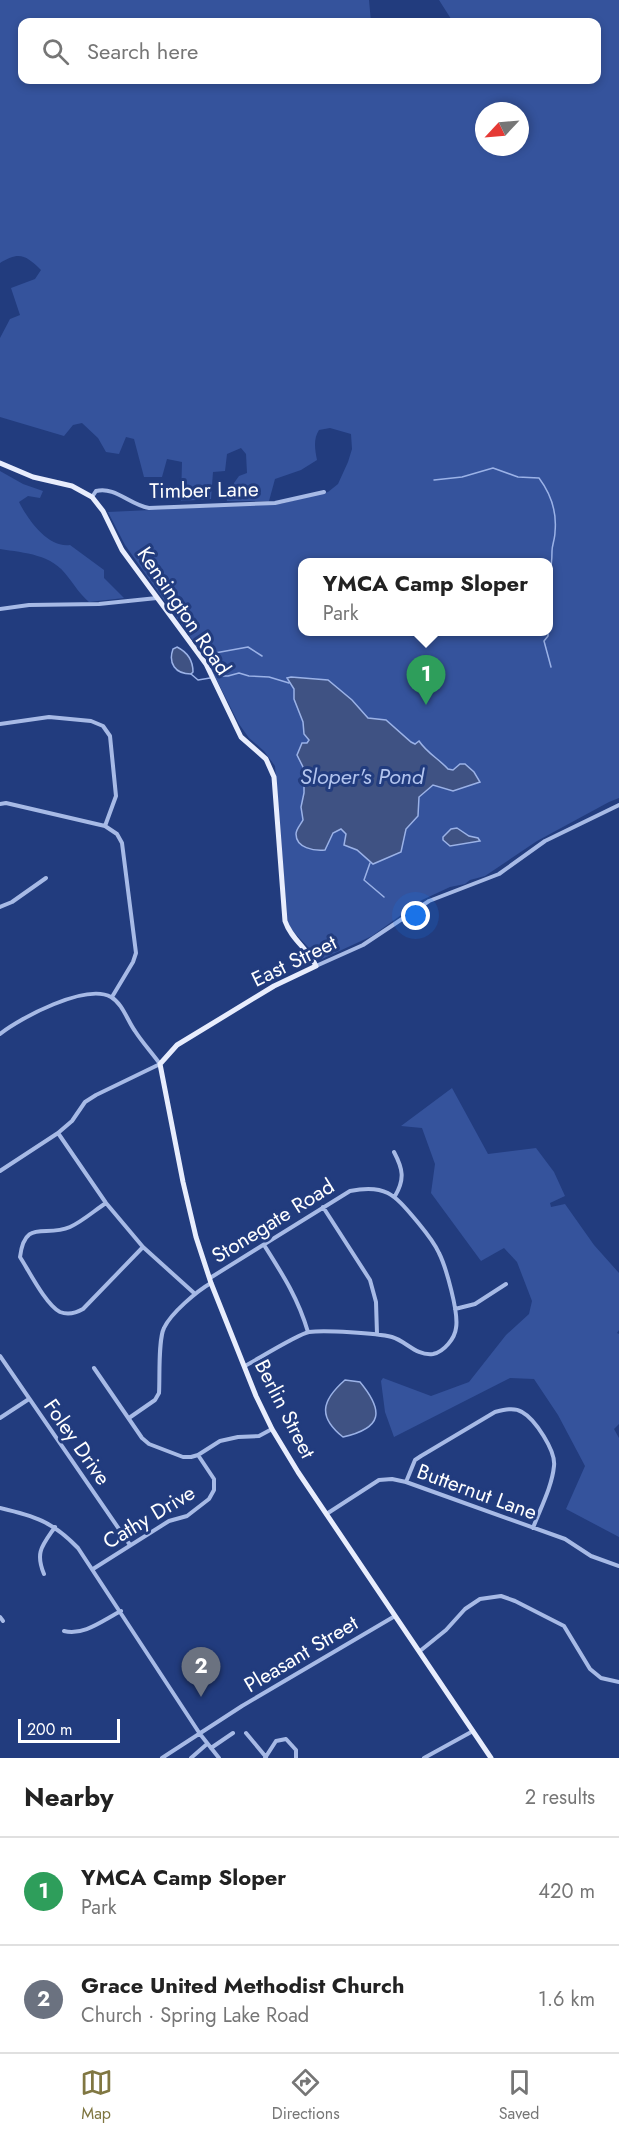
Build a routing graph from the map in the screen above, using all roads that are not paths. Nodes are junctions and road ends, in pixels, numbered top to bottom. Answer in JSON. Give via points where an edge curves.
{"nodes":[{"id":1,"x":0,"y":464,"type":"edge"},
{"id":2,"x":324,"y":492,"type":"dead end"},
{"id":3,"x":92,"y":497,"type":"junction"},
{"id":4,"x":158,"y":598,"type":"junction"},
{"id":5,"x":0,"y":609,"type":"edge"},
{"id":6,"x":0,"y":724,"type":"edge"},
{"id":7,"x":0,"y":804,"type":"edge"},
{"id":8,"x":619,"y":805,"type":"edge"},
{"id":9,"x":105,"y":826,"type":"junction"},
{"id":10,"x":46,"y":878,"type":"dead end"},
{"id":11,"x":0,"y":907,"type":"edge"},
{"id":12,"x":316,"y":966,"type":"junction"},
{"id":13,"x":112,"y":997,"type":"junction"},
{"id":14,"x":0,"y":1034,"type":"edge"},
{"id":15,"x":160,"y":1064,"type":"junction"},
{"id":16,"x":58,"y":1133,"type":"junction"},
{"id":17,"x":394,"y":1152,"type":"dead end"},
{"id":18,"x":0,"y":1171,"type":"edge"},
{"id":19,"x":395,"y":1196,"type":"junction"},
{"id":20,"x":106,"y":1203,"type":"junction"},
{"id":21,"x":323,"y":1207,"type":"junction"},
{"id":22,"x":264,"y":1245,"type":"junction"},
{"id":23,"x":143,"y":1247,"type":"junction"},
{"id":24,"x":210,"y":1281,"type":"junction"},
{"id":25,"x":506,"y":1284,"type":"dead end"},
{"id":26,"x":194,"y":1293,"type":"junction"},
{"id":27,"x":455,"y":1309,"type":"junction"},
{"id":28,"x":308,"y":1332,"type":"junction"},
{"id":29,"x":377,"y":1334,"type":"junction"},
{"id":30,"x":0,"y":1356,"type":"edge"},
{"id":31,"x":245,"y":1366,"type":"junction"},
{"id":32,"x":94,"y":1368,"type":"dead end"},
{"id":33,"x":29,"y":1399,"type":"junction"},
{"id":34,"x":0,"y":1418,"type":"edge"},
{"id":35,"x":129,"y":1418,"type":"junction"},
{"id":36,"x":272,"y":1429,"type":"junction"},
{"id":37,"x":198,"y":1455,"type":"junction"},
{"id":38,"x":406,"y":1482,"type":"junction"},
{"id":39,"x":0,"y":1508,"type":"edge"},
{"id":40,"x":327,"y":1513,"type":"junction"},
{"id":41,"x":55,"y":1527,"type":"junction"},
{"id":42,"x":533,"y":1528,"type":"junction"},
{"id":43,"x":130,"y":1545,"type":"junction"},
{"id":44,"x":619,"y":1566,"type":"edge"},
{"id":45,"x":93,"y":1569,"type":"junction"},
{"id":46,"x":44,"y":1574,"type":"dead end"},
{"id":47,"x":121,"y":1611,"type":"junction"},
{"id":48,"x":395,"y":1616,"type":"junction"},
{"id":49,"x":64,"y":1631,"type":"dead end"},
{"id":50,"x":420,"y":1651,"type":"junction"},
{"id":51,"x":619,"y":1682,"type":"edge"},
{"id":52,"x":473,"y":1731,"type":"junction"},
{"id":53,"x":233,"y":1733,"type":"dead end"},
{"id":54,"x":246,"y":1733,"type":"dead end"},
{"id":55,"x":200,"y":1734,"type":"junction"},
{"id":56,"x":209,"y":1746,"type":"junction"},
{"id":57,"x":265,"y":1757,"type":"edge"},
{"id":58,"x":162,"y":1758,"type":"edge"},
{"id":59,"x":191,"y":1758,"type":"edge"},
{"id":60,"x":219,"y":1758,"type":"edge"},
{"id":61,"x":296,"y":1758,"type":"edge"},
{"id":62,"x":424,"y":1758,"type":"edge"},
{"id":63,"x":490,"y":1758,"type":"edge"}],
"edges":[{"from":1,"to":3,"type":"main road","via":[[72,486]]},
{"from":2,"to":3,"type":"street","name":"Timber Lane","via":[[275,502],[149,508],[110,490],[96,491]]},
{"from":3,"to":4,"type":"main road","name":"Kensington Road","via":[[122,550]]},
{"from":4,"to":5,"type":"street"},
{"from":4,"to":12,"type":"main road","name":"Kensington Road","via":[[206,664],[241,737],[266,759],[274,777],[285,921],[288,931]]},
{"from":6,"to":9,"type":"street","via":[[49,717],[103,726],[110,736],[116,796]]},
{"from":7,"to":9,"type":"street"},
{"from":8,"to":12,"type":"street","name":"East Street","via":[[545,841],[499,874],[429,901],[363,945]]},
{"from":9,"to":13,"type":"street","via":[[122,843],[135,953]]},
{"from":10,"to":11,"type":"street"},
{"from":12,"to":15,"type":"main road","name":"East Street","via":[[274,986],[177,1046]]},
{"from":13,"to":14,"type":"street","via":[[90,993],[75,997]]},
{"from":13,"to":15,"type":"street"},
{"from":15,"to":16,"type":"street","name":"East Street","via":[[86,1102]]},
{"from":15,"to":24,"type":"main road","name":"Berlin Street","via":[[196,1237]]},
{"from":16,"to":18,"type":"street","name":"East Street"},
{"from":16,"to":20,"type":"street"},
{"from":17,"to":19,"type":"street","via":[[403,1168],[402,1185]]},
{"from":19,"to":21,"type":"street","name":"Stonegate Road","via":[[363,1188]]},
{"from":19,"to":27,"type":"street","via":[[440,1253]]},
{"from":20,"to":23,"type":"street"},
{"from":20,"to":23,"type":"street","via":[[71,1226],[36,1230],[21,1246],[20,1257],[52,1306],[74,1314],[83,1309]]},
{"from":21,"to":22,"type":"street","name":"Stonegate Road"},
{"from":21,"to":29,"type":"street","via":[[370,1280],[376,1302]]},
{"from":22,"to":24,"type":"street","name":"Stonegate Road"},
{"from":22,"to":28,"type":"street","via":[[289,1284]]},
{"from":23,"to":26,"type":"street"},
{"from":24,"to":26,"type":"street","name":"Stonegate Road"},
{"from":24,"to":31,"type":"main road","name":"Berlin Street"},
{"from":25,"to":27,"type":"street","via":[[476,1304]]},
{"from":26,"to":35,"type":"street","name":"Stonegate Road","via":[[164,1327],[159,1393]]},
{"from":27,"to":29,"type":"street","via":[[456,1328],[448,1345],[435,1354],[418,1352],[394,1337]]},
{"from":28,"to":29,"type":"street"},
{"from":28,"to":31,"type":"street"},
{"from":30,"to":33,"type":"street","name":"Foley Drive"},
{"from":31,"to":36,"type":"main road","name":"Berlin Street"},
{"from":32,"to":35,"type":"street"},
{"from":33,"to":34,"type":"street"},
{"from":33,"to":43,"type":"street","name":"Foley Drive"},
{"from":35,"to":37,"type":"street","via":[[149,1444],[183,1457]]},
{"from":36,"to":37,"type":"street","via":[[259,1436],[220,1441]]},
{"from":36,"to":40,"type":"main road","name":"Berlin Street"},
{"from":37,"to":43,"type":"street","name":"Cathy Drive","via":[[214,1479],[209,1499],[186,1516],[169,1521]]},
{"from":38,"to":40,"type":"street","name":"Butternut Lane","via":[[379,1480]]},
{"from":38,"to":42,"type":"street","name":"Butternut Lane"},
{"from":38,"to":42,"type":"street","via":[[415,1460],[421,1456],[495,1412],[521,1411],[538,1427],[555,1464]]},
{"from":39,"to":41,"type":"street","via":[[35,1516]]},
{"from":40,"to":48,"type":"main road","name":"Berlin Street"},
{"from":41,"to":45,"type":"street"},
{"from":41,"to":46,"type":"street","via":[[40,1549]]},
{"from":42,"to":44,"type":"street","name":"Butternut Lane"},
{"from":43,"to":45,"type":"street","name":"Cathy Drive"},
{"from":45,"to":47,"type":"street"},
{"from":47,"to":49,"type":"street","via":[[83,1631]]},
{"from":47,"to":55,"type":"street"},
{"from":48,"to":50,"type":"main road","name":"Berlin Street"},
{"from":48,"to":55,"type":"street","name":"Pleasant Street"},
{"from":50,"to":51,"type":"street","via":[[465,1609],[480,1599],[501,1596],[564,1626],[590,1669],[601,1678]]},
{"from":50,"to":52,"type":"main road","name":"Berlin Street"},
{"from":52,"to":62,"type":"street"},
{"from":52,"to":63,"type":"main road","name":"Berlin Street"},
{"from":53,"to":56,"type":"street"},
{"from":54,"to":57,"type":"street"},
{"from":55,"to":56,"type":"street"},
{"from":55,"to":58,"type":"street","name":"Pleasant Street"},
{"from":56,"to":59,"type":"street"},
{"from":56,"to":60,"type":"street"},
{"from":57,"to":61,"type":"street","via":[[276,1741],[286,1739],[296,1750]]}]}
